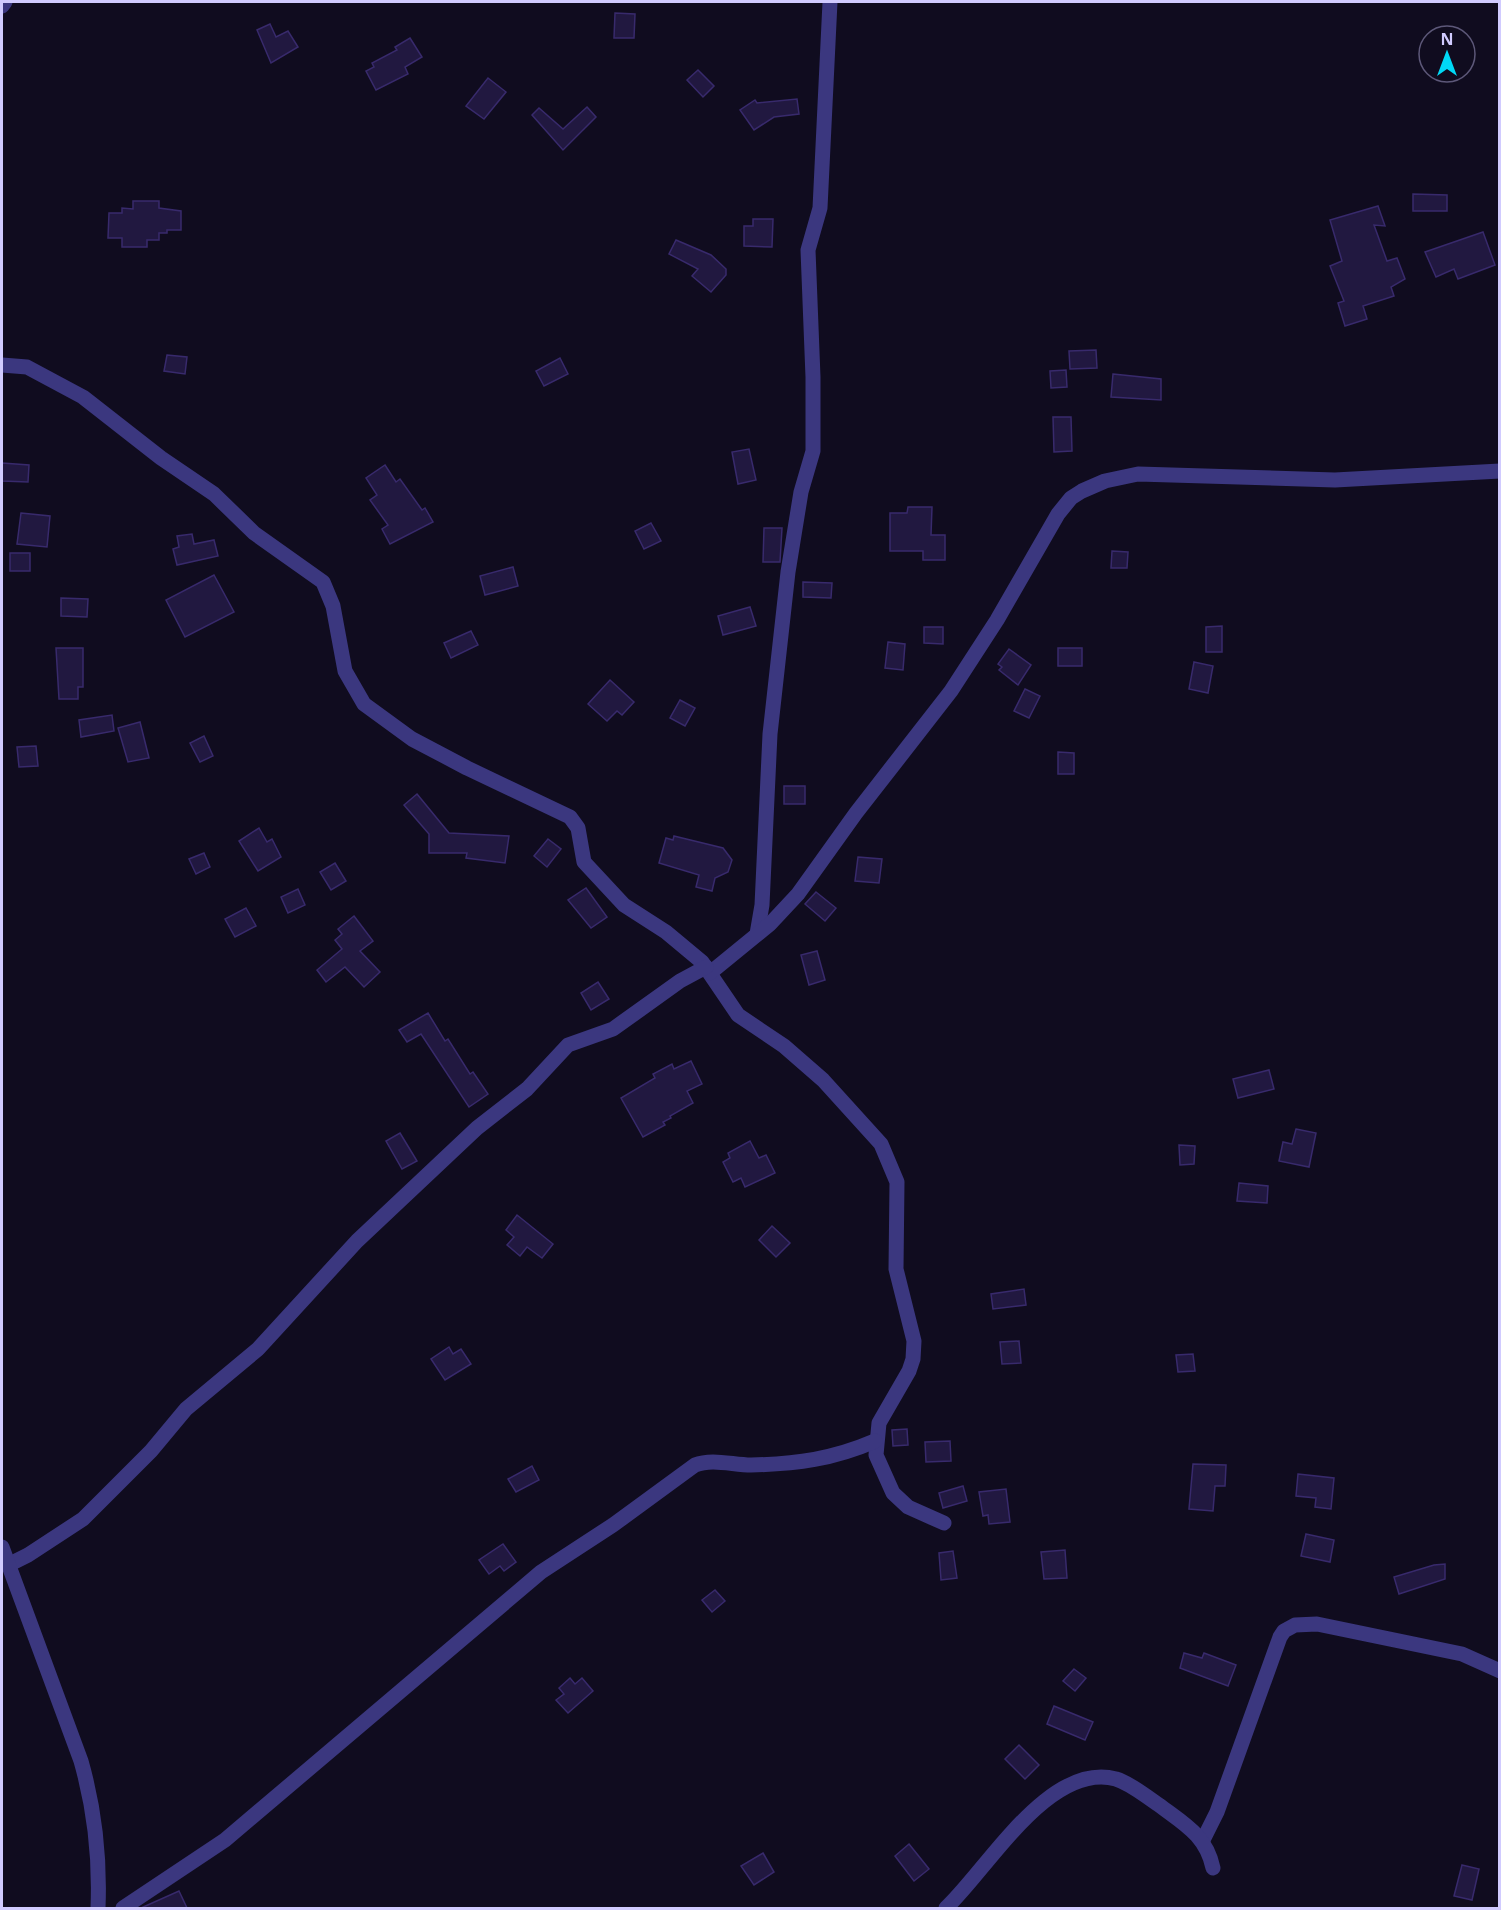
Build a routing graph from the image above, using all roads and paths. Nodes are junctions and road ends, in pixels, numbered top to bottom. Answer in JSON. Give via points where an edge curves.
{"nodes":[{"id":1,"x":5,"y":2,"type":"edge"},
{"id":2,"x":830,"y":2,"type":"edge"},
{"id":3,"x":2,"y":6,"type":"edge"},
{"id":4,"x":2,"y":365,"type":"edge"},
{"id":5,"x":1500,"y":471,"type":"edge"},
{"id":6,"x":757,"y":933,"type":"junction"},
{"id":7,"x":708,"y":970,"type":"junction"},
{"id":8,"x":876,"y":1442,"type":"junction"},
{"id":9,"x":944,"y":1523,"type":"dead end"},
{"id":10,"x":2,"y":1547,"type":"edge"},
{"id":11,"x":8,"y":1565,"type":"junction"},
{"id":12,"x":1500,"y":1671,"type":"edge"},
{"id":13,"x":1203,"y":1840,"type":"junction"},
{"id":14,"x":1213,"y":1868,"type":"dead end"},
{"id":15,"x":98,"y":1908,"type":"edge"},
{"id":16,"x":123,"y":1908,"type":"edge"},
{"id":17,"x":945,"y":1908,"type":"edge"}],
"edges":[{"from":1,"to":3,"type":"street"},
{"from":2,"to":6,"type":"street","via":[[820,208],[808,250],[813,451],[801,492],[786,596],[770,734],[762,905]]},
{"from":4,"to":7,"type":"street","via":[[27,368],[83,397],[214,494],[254,533],[323,582],[333,606],[345,671],[363,704],[422,744],[570,817],[578,828],[584,862],[624,905],[666,932]]},
{"from":5,"to":6,"type":"street","via":[[1335,480],[1138,474],[1100,482],[1082,491],[1058,514],[951,691],[798,894]]},
{"from":6,"to":7,"type":"street"},
{"from":7,"to":8,"type":"street","via":[[738,1015],[800,1060],[875,1135],[897,1182],[896,1269],[914,1341],[913,1359],[879,1424]]},
{"from":7,"to":11,"type":"street","via":[[680,981],[613,1029],[568,1045],[527,1089],[477,1128],[357,1241],[258,1349],[186,1409],[83,1520]]},
{"from":8,"to":9,"type":"street","via":[[876,1455],[893,1493],[908,1507]]},
{"from":8,"to":16,"type":"street","via":[[827,1459],[695,1465],[541,1572],[225,1840]]},
{"from":10,"to":11,"type":"street"},
{"from":11,"to":15,"type":"street","via":[[89,1789],[97,1837]]},
{"from":12,"to":13,"type":"street","via":[[1462,1654],[1346,1629],[1317,1624],[1290,1627],[1280,1637],[1217,1812]]},
{"from":13,"to":14,"type":"street"},
{"from":13,"to":17,"type":"street","via":[[1133,1787],[1104,1778],[1082,1781],[1064,1786],[1029,1813],[967,1889]]}]}
